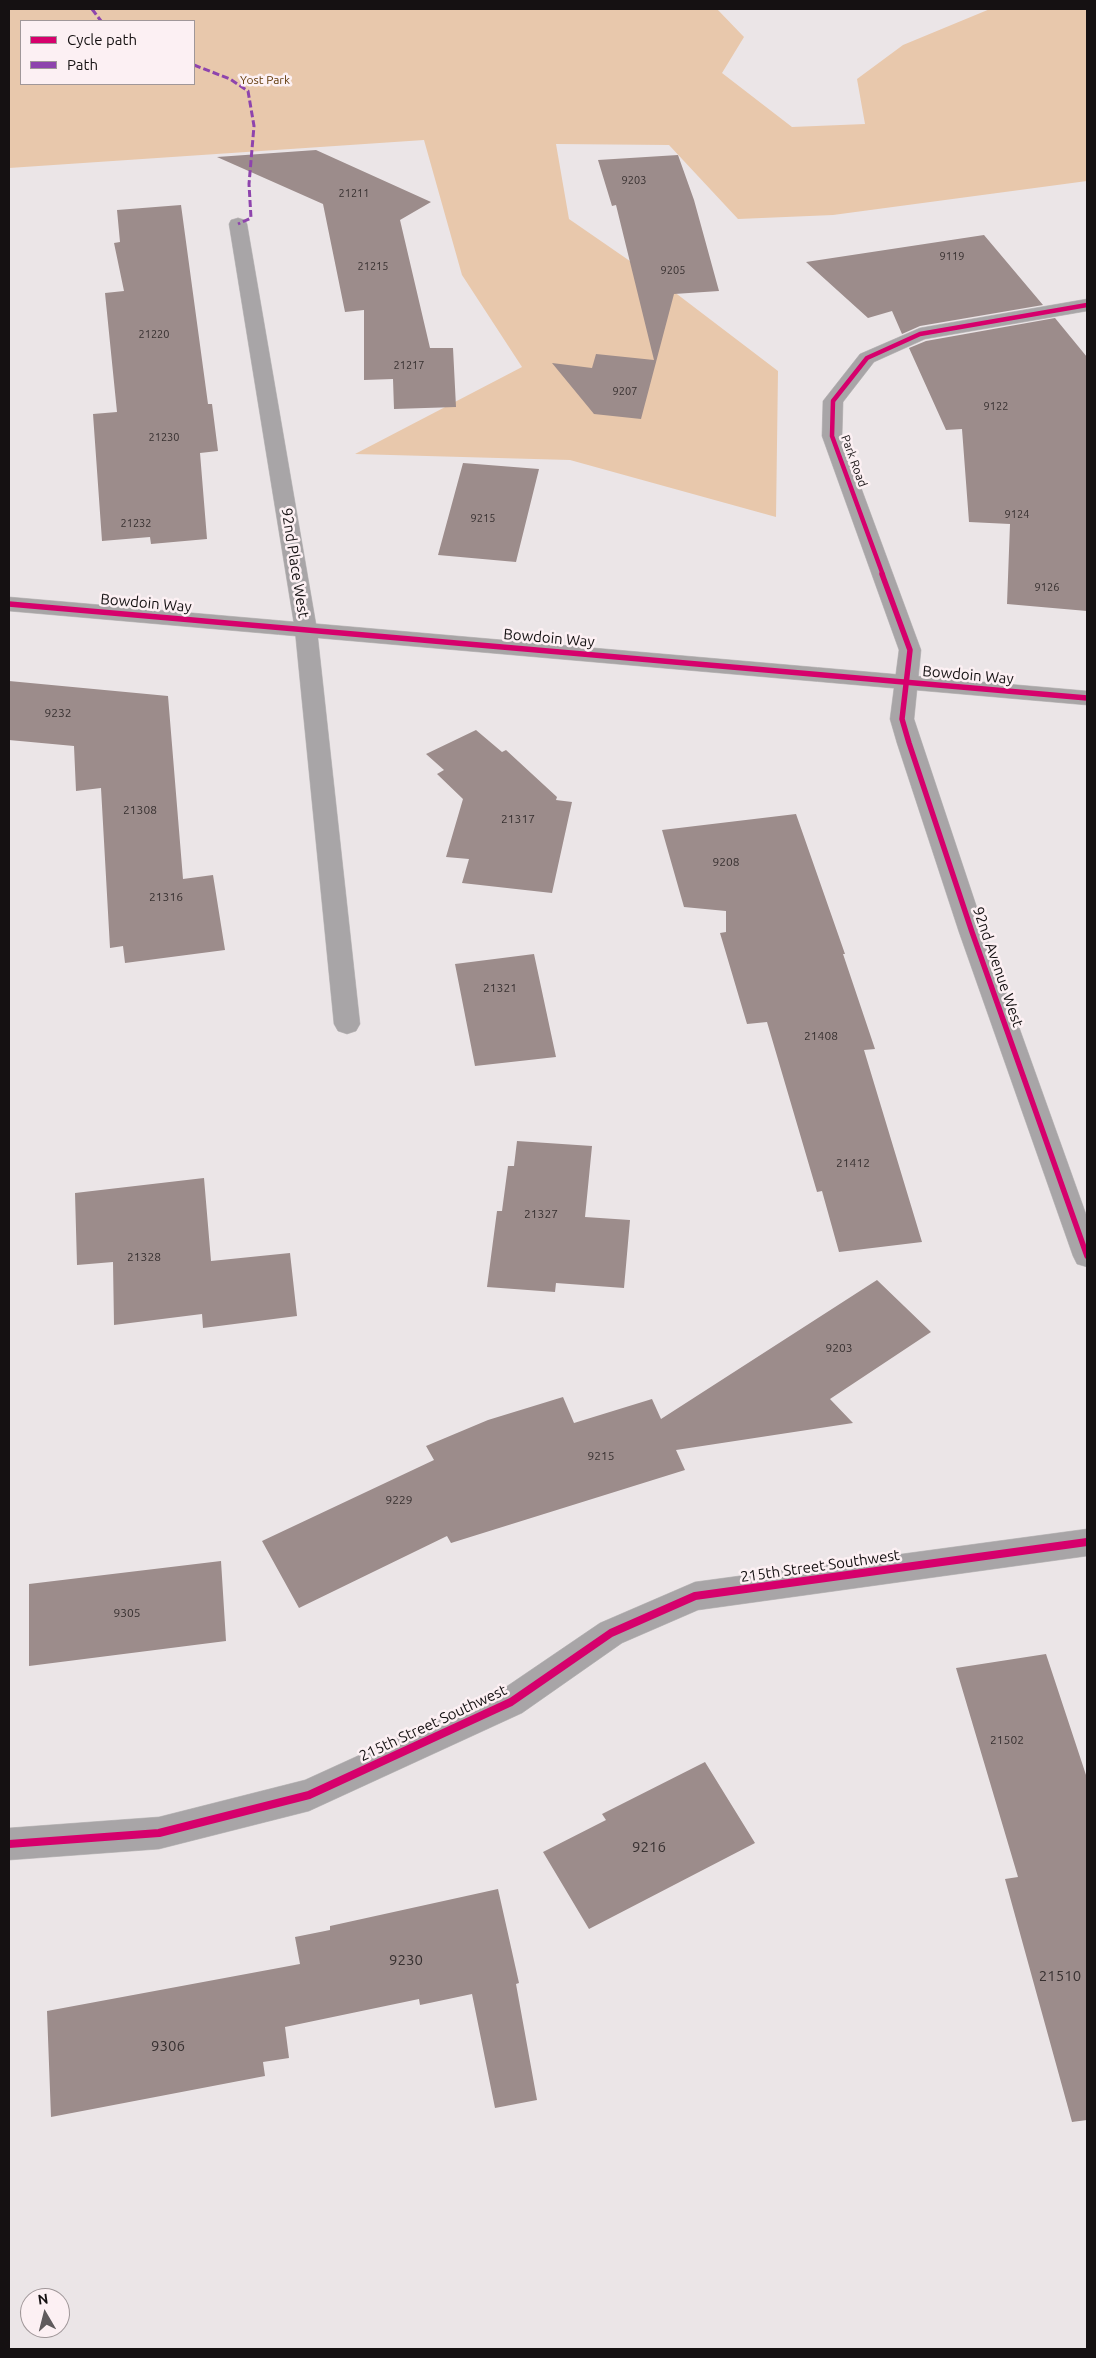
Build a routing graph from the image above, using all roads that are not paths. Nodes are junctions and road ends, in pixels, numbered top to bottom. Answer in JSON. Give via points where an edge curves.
{"nodes":[{"id":1,"x":238,"y":224,"type":"dead end"},
{"id":2,"x":1087,"y":305,"type":"edge"},
{"id":3,"x":9,"y":604,"type":"edge"},
{"id":4,"x":306,"y":630,"type":"junction"},
{"id":5,"x":907,"y":682,"type":"junction"},
{"id":6,"x":1087,"y":698,"type":"edge"},
{"id":7,"x":347,"y":1024,"type":"dead end"},
{"id":8,"x":1087,"y":1256,"type":"edge"},
{"id":9,"x":1087,"y":1542,"type":"edge"},
{"id":10,"x":9,"y":1844,"type":"edge"}],
"edges":[{"from":1,"to":4,"type":"street","name":"92nd Place West"},
{"from":2,"to":5,"type":"street","name":"Park Road","via":[[920,334],[867,358],[833,401],[832,436],[910,650]]},
{"from":3,"to":4,"type":"street","name":"Bowdoin Way"},
{"from":4,"to":5,"type":"street","name":"Bowdoin Way"},
{"from":4,"to":7,"type":"street","name":"92nd Place West"},
{"from":5,"to":6,"type":"street","name":"Bowdoin Way"},
{"from":5,"to":8,"type":"street","name":"92nd Avenue West","via":[[902,719],[909,742],[972,932]]},
{"from":9,"to":10,"type":"street","name":"215th Street Southwest","via":[[696,1596],[611,1633],[511,1702],[309,1795],[160,1833]]}]}
